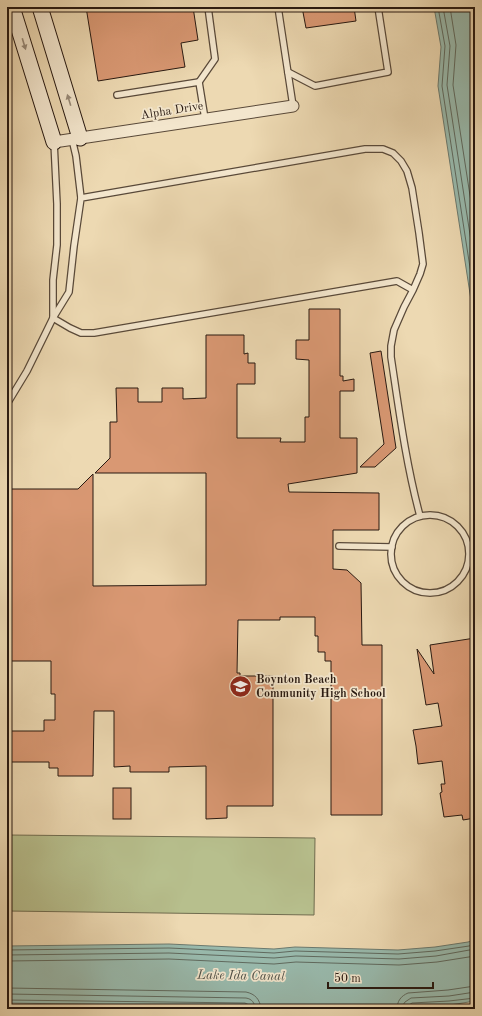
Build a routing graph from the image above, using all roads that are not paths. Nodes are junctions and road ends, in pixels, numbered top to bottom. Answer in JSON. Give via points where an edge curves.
{"nodes":[{"id":1,"x":12,"y":7,"type":"edge"},
{"id":2,"x":40,"y":7,"type":"edge"},
{"id":3,"x":208,"y":7,"type":"edge"},
{"id":4,"x":278,"y":7,"type":"edge"},
{"id":5,"x":378,"y":7,"type":"edge"},
{"id":6,"x":288,"y":72,"type":"junction"},
{"id":7,"x":199,"y":82,"type":"junction"},
{"id":8,"x":117,"y":95,"type":"dead end"},
{"id":9,"x":293,"y":106,"type":"joint"},
{"id":10,"x":206,"y":119,"type":"junction"},
{"id":11,"x":76,"y":138,"type":"junction"},
{"id":12,"x":54,"y":142,"type":"junction"},
{"id":13,"x":82,"y":198,"type":"junction"},
{"id":14,"x":413,"y":290,"type":"junction"},
{"id":15,"x":53,"y":318,"type":"junction"},
{"id":16,"x":7,"y":404,"type":"edge"},
{"id":17,"x":420,"y":516,"type":"junction"},
{"id":18,"x":339,"y":546,"type":"dead end"},
{"id":19,"x":392,"y":547,"type":"junction"}],
"edges":[{"from":1,"to":12,"type":"street","one_way":true},
{"from":11,"to":2,"type":"street","one_way":true},
{"from":3,"to":7,"type":"lane","via":[[215,59]]},
{"from":4,"to":6,"type":"lane"},
{"from":5,"to":6,"type":"lane","via":[[388,72],[315,86]]},
{"from":6,"to":9,"type":"lane"},
{"from":7,"to":8,"type":"lane"},
{"from":7,"to":10,"type":"lane"},
{"from":9,"to":10,"type":"street","name":"Alpha Drive"},
{"from":10,"to":11,"type":"street","name":"Alpha Drive"},
{"from":11,"to":12,"type":"street","name":"Alpha Drive"},
{"from":11,"to":13,"type":"lane"},
{"from":12,"to":15,"type":"lane","via":[[57,245],[53,280]]},
{"from":13,"to":14,"type":"lane","via":[[365,149],[383,149],[393,153],[401,161],[412,188],[423,264]]},
{"from":13,"to":15,"type":"lane","via":[[69,292]]},
{"from":14,"to":15,"type":"lane","via":[[397,281],[94,333],[81,333]]},
{"from":14,"to":17,"type":"lane","via":[[394,330],[391,357],[409,470]]},
{"from":15,"to":16,"type":"lane","via":[[27,371]]},
{"from":17,"to":19,"type":"lane","via":[[404,524],[394,538]]},
{"from":17,"to":19,"type":"lane","via":[[437,515],[445,518],[462,532],[469,552],[467,565],[456,583],[432,593],[415,590],[401,580],[396,572],[391,556]]},
{"from":18,"to":19,"type":"lane"}]}
